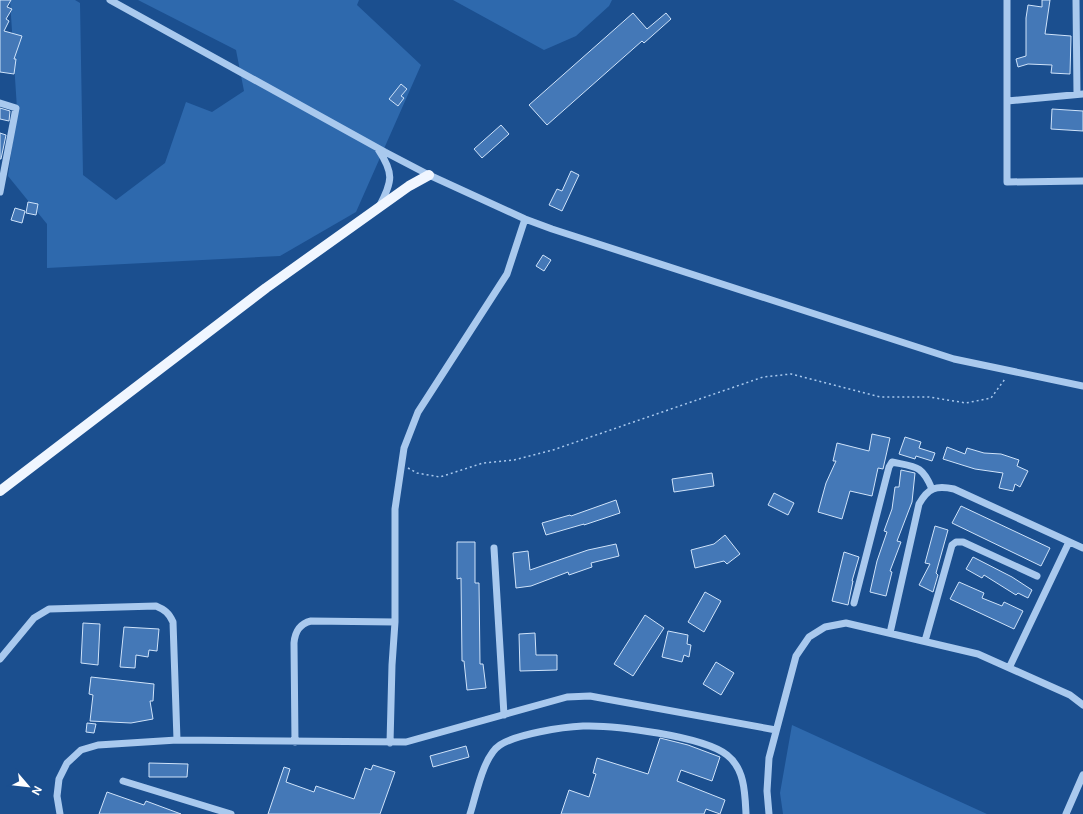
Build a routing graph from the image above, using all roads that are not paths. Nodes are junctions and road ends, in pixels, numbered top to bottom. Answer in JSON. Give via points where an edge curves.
{"nodes":[{"id":1,"x":110,"y":0,"type":"edge"},
{"id":2,"x":1008,"y":0,"type":"edge"},
{"id":3,"x":1076,"y":0,"type":"edge"},
{"id":4,"x":1080,"y":27,"type":"edge"},
{"id":5,"x":1080,"y":94,"type":"edge"},
{"id":6,"x":1007,"y":101,"type":"junction"},
{"id":7,"x":0,"y":103,"type":"edge"},
{"id":8,"x":376,"y":147,"type":"junction"},
{"id":9,"x":429,"y":175,"type":"junction"},
{"id":10,"x":1083,"y":181,"type":"edge"},
{"id":11,"x":0,"y":192,"type":"edge"},
{"id":12,"x":379,"y":208,"type":"junction"},
{"id":13,"x":525,"y":219,"type":"junction"},
{"id":14,"x":1083,"y":386,"type":"edge"},
{"id":15,"x":932,"y":489,"type":"junction"},
{"id":16,"x":0,"y":491,"type":"edge"},
{"id":17,"x":1069,"y":542,"type":"junction"},
{"id":18,"x":494,"y":548,"type":"dead end"},
{"id":19,"x":1083,"y":548,"type":"edge"},
{"id":20,"x":1037,"y":576,"type":"dead end"},
{"id":21,"x":854,"y":603,"type":"dead end"},
{"id":22,"x":395,"y":622,"type":"junction"},
{"id":23,"x":890,"y":633,"type":"junction"},
{"id":24,"x":925,"y":641,"type":"junction"},
{"id":25,"x":0,"y":659,"type":"edge"},
{"id":26,"x":1010,"y":666,"type":"junction"},
{"id":27,"x":1083,"y":705,"type":"edge"},
{"id":28,"x":504,"y":715,"type":"junction"},
{"id":29,"x":776,"y":730,"type":"junction"},
{"id":30,"x":177,"y":740,"type":"junction"},
{"id":31,"x":295,"y":742,"type":"junction"},
{"id":32,"x":390,"y":743,"type":"junction"},
{"id":33,"x":1083,"y":774,"type":"edge"},
{"id":34,"x":123,"y":781,"type":"dead end"},
{"id":35,"x":60,"y":814,"type":"edge"},
{"id":36,"x":231,"y":814,"type":"edge"},
{"id":37,"x":470,"y":814,"type":"edge"},
{"id":38,"x":746,"y":814,"type":"edge"},
{"id":39,"x":769,"y":814,"type":"edge"},
{"id":40,"x":1066,"y":814,"type":"edge"}],
"edges":[{"from":1,"to":8,"type":"street"},
{"from":2,"to":6,"type":"street"},
{"from":3,"to":4,"type":"street"},
{"from":4,"to":5,"type":"street"},
{"from":5,"to":6,"type":"street"},
{"from":6,"to":10,"type":"street","via":[[1007,182]]},
{"from":7,"to":11,"type":"street","via":[[16,108]]},
{"from":8,"to":9,"type":"street"},
{"from":8,"to":12,"type":"street","via":[[386,160],[391,176],[390,185]]},
{"from":9,"to":12,"type":"main road"},
{"from":9,"to":13,"type":"street"},
{"from":12,"to":16,"type":"main road","via":[[266,288]]},
{"from":13,"to":14,"type":"street","via":[[954,359]]},
{"from":13,"to":22,"type":"street","via":[[507,274],[418,412],[409,432],[401,464],[394,516]]},
{"from":15,"to":17,"type":"street","via":[[941,486],[954,489]]},
{"from":15,"to":21,"type":"street","via":[[922,470],[892,462]]},
{"from":15,"to":23,"type":"street","via":[[924,495],[919,504]]},
{"from":17,"to":19,"type":"street"},
{"from":17,"to":26,"type":"street"},
{"from":18,"to":28,"type":"street"},
{"from":20,"to":24,"type":"street","via":[[963,542],[956,542],[952,545]]},
{"from":22,"to":31,"type":"street","via":[[311,621],[304,622],[299,627],[294,643]]},
{"from":22,"to":32,"type":"street"},
{"from":23,"to":24,"type":"street"},
{"from":23,"to":29,"type":"street","via":[[846,623],[825,627],[808,637],[796,656]]},
{"from":24,"to":26,"type":"street","via":[[978,654]]},
{"from":25,"to":30,"type":"street","via":[[34,618],[49,609],[156,606],[164,609],[170,614],[173,622]]},
{"from":26,"to":27,"type":"street","via":[[1070,694]]},
{"from":28,"to":29,"type":"street","via":[[567,697],[590,696]]},
{"from":28,"to":32,"type":"street","via":[[406,742]]},
{"from":29,"to":39,"type":"street","via":[[769,758]]},
{"from":30,"to":31,"type":"street"},
{"from":30,"to":35,"type":"street","via":[[98,745],[81,750],[67,763],[59,779],[57,796]]},
{"from":31,"to":32,"type":"street"},
{"from":33,"to":40,"type":"street"},
{"from":34,"to":36,"type":"street"},
{"from":37,"to":38,"type":"street","via":[[483,771],[499,745],[557,729],[584,726],[658,732],[713,747],[728,756],[738,768],[744,785]]}]}
